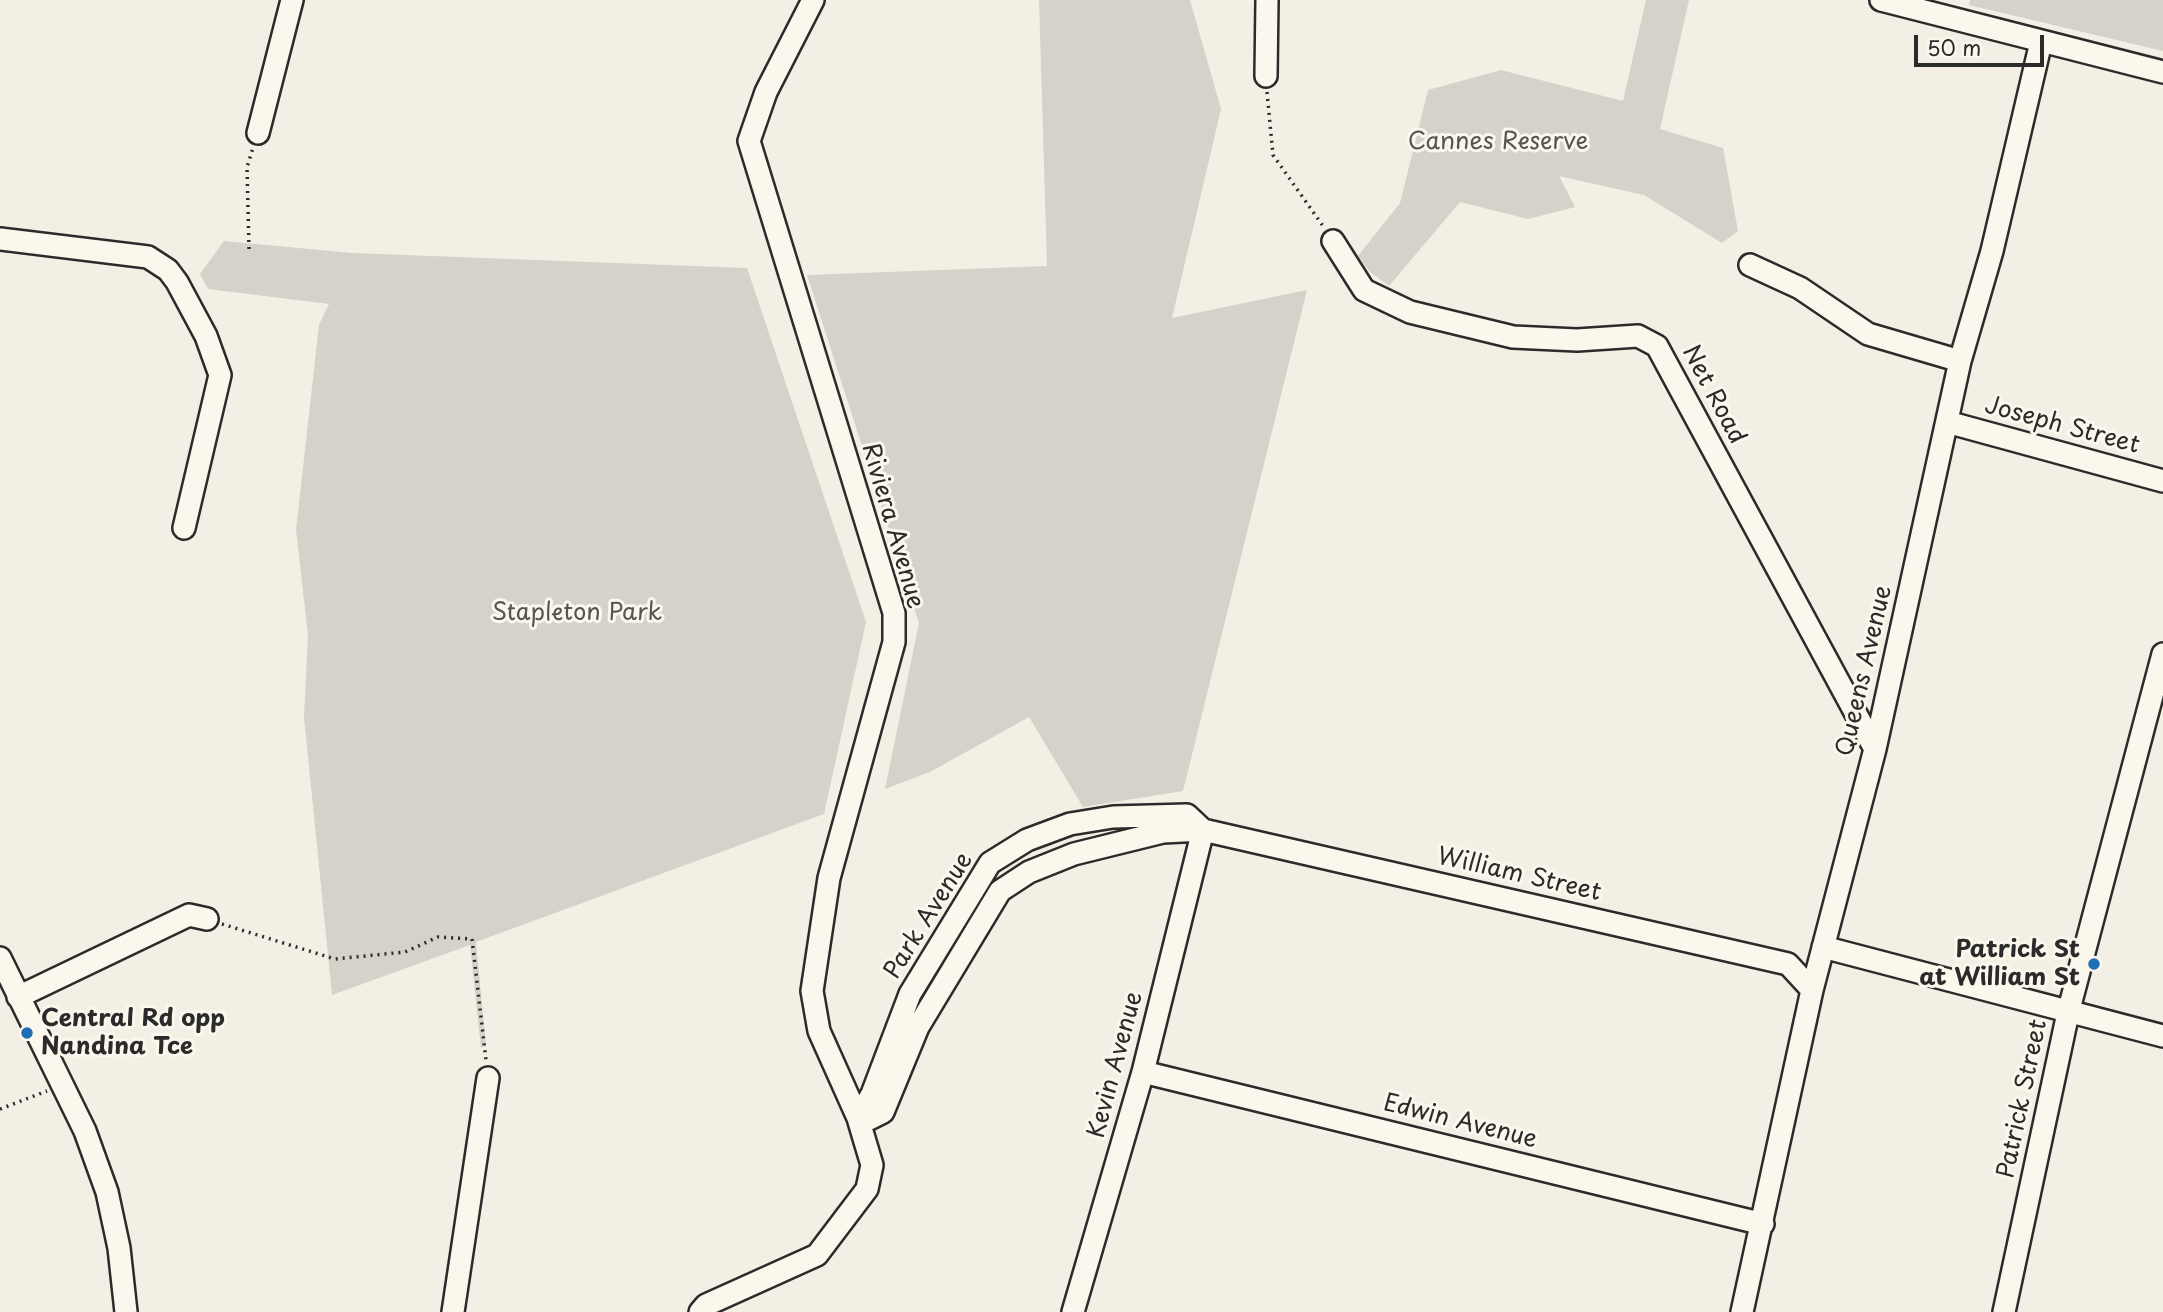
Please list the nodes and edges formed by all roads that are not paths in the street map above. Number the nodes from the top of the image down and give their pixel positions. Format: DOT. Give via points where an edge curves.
graph roads {
  1 [pos="292,0"];
  2 [pos="813,0"];
  3 [pos="1268,0"];
  4 [pos="1881,0"];
  5 [pos="2041,42"];
  6 [pos="2163,72"];
  7 [pos="1266,76"];
  8 [pos="258,133"];
  9 [pos="0,239"];
  10 [pos="1333,241"];
  11 [pos="1750,265"];
  12 [pos="1959,361"];
  13 [pos="1947,422"];
  14 [pos="2163,481"];
  15 [pos="184,528"];
  16 [pos="2163,654"];
  17 [pos="1875,749"];
  18 [pos="1203,830"];
  19 [pos="207,919"];
  20 [pos="1823,947"];
  21 [pos="0,958"];
  22 [pos="1812,990"];
  23 [pos="18,997"];
  24 [pos="2068,1013"];
  25 [pos="2163,1036"];
  26 [pos="1143,1072"];
  27 [pos="488,1078"];
  28 [pos="858,1118"];
  29 [pos="1763,1224"];
  30 [pos="126,1312"];
  31 [pos="453,1312"];
  32 [pos="700,1312"];
  33 [pos="1073,1312"];
  34 [pos="1742,1312"];
  35 [pos="2004,1312"];
  1 -- 8 [label="street"];
  2 -- 28 [label="street, Riviera Avenue" via="766,92 749,141 894,612 894,642 829,878 812,991 819,1031"];
  3 -- 7 [label="street"];
  4 -- 5 [label="street"];
  5 -- 6 [label="street"];
  5 -- 12 [label="street, Queens Avenue" via="1992,251"];
  9 -- 15 [label="street" via="148,257 177,282 220,375"];
  10 -- 17 [label="street, Net Road" via="1364,290 1410,312 1513,337 1577,340 1638,336 1657,346"];
  11 -- 12 [label="street" via="1800,288 1868,334"];
  12 -- 13 [label="street, Queens Avenue"];
  13 -- 14 [label="street, Joseph Street"];
  13 -- 17 [label="street, Queens Avenue"];
  16 -- 24 [label="street, Patrick Street"];
  17 -- 20 [label="street, Queens Avenue"];
  18 -- 22 [label="street, William Street" via="1788,964"];
  18 -- 26 [label="street, Kevin Avenue"];
  18 -- 28 [label="street, Park Avenue" via="1163,832 1074,854 1029,872 1000,891 919,1027 883,1112 869,1119"];
  18 -- 28 [label="street, Park Avenue" via="1187,815 1113,817 1027,840 990,863 910,994 872,1094"];
  19 -- 23 [label="street" via="189,915"];
  20 -- 22 [label="street, Queens Avenue"];
  20 -- 24 [label="street"];
  21 -- 23 [label="street"];
  22 -- 29 [label="street, Queens Avenue"];
  23 -- 30 [label="street" via="85,1131 107,1192"];
  24 -- 25 [label="street"];
  24 -- 35 [label="street, Patrick Street"];
  26 -- 29 [label="street, Edwin Avenue"];
  26 -- 33 [label="street, Kevin Avenue"];
  27 -- 31 [label="street"];
  28 -- 32 [label="street" via="872,1165 867,1189 817,1255 706,1305"];
  29 -- 34 [label="street, Queens Avenue"];
}
